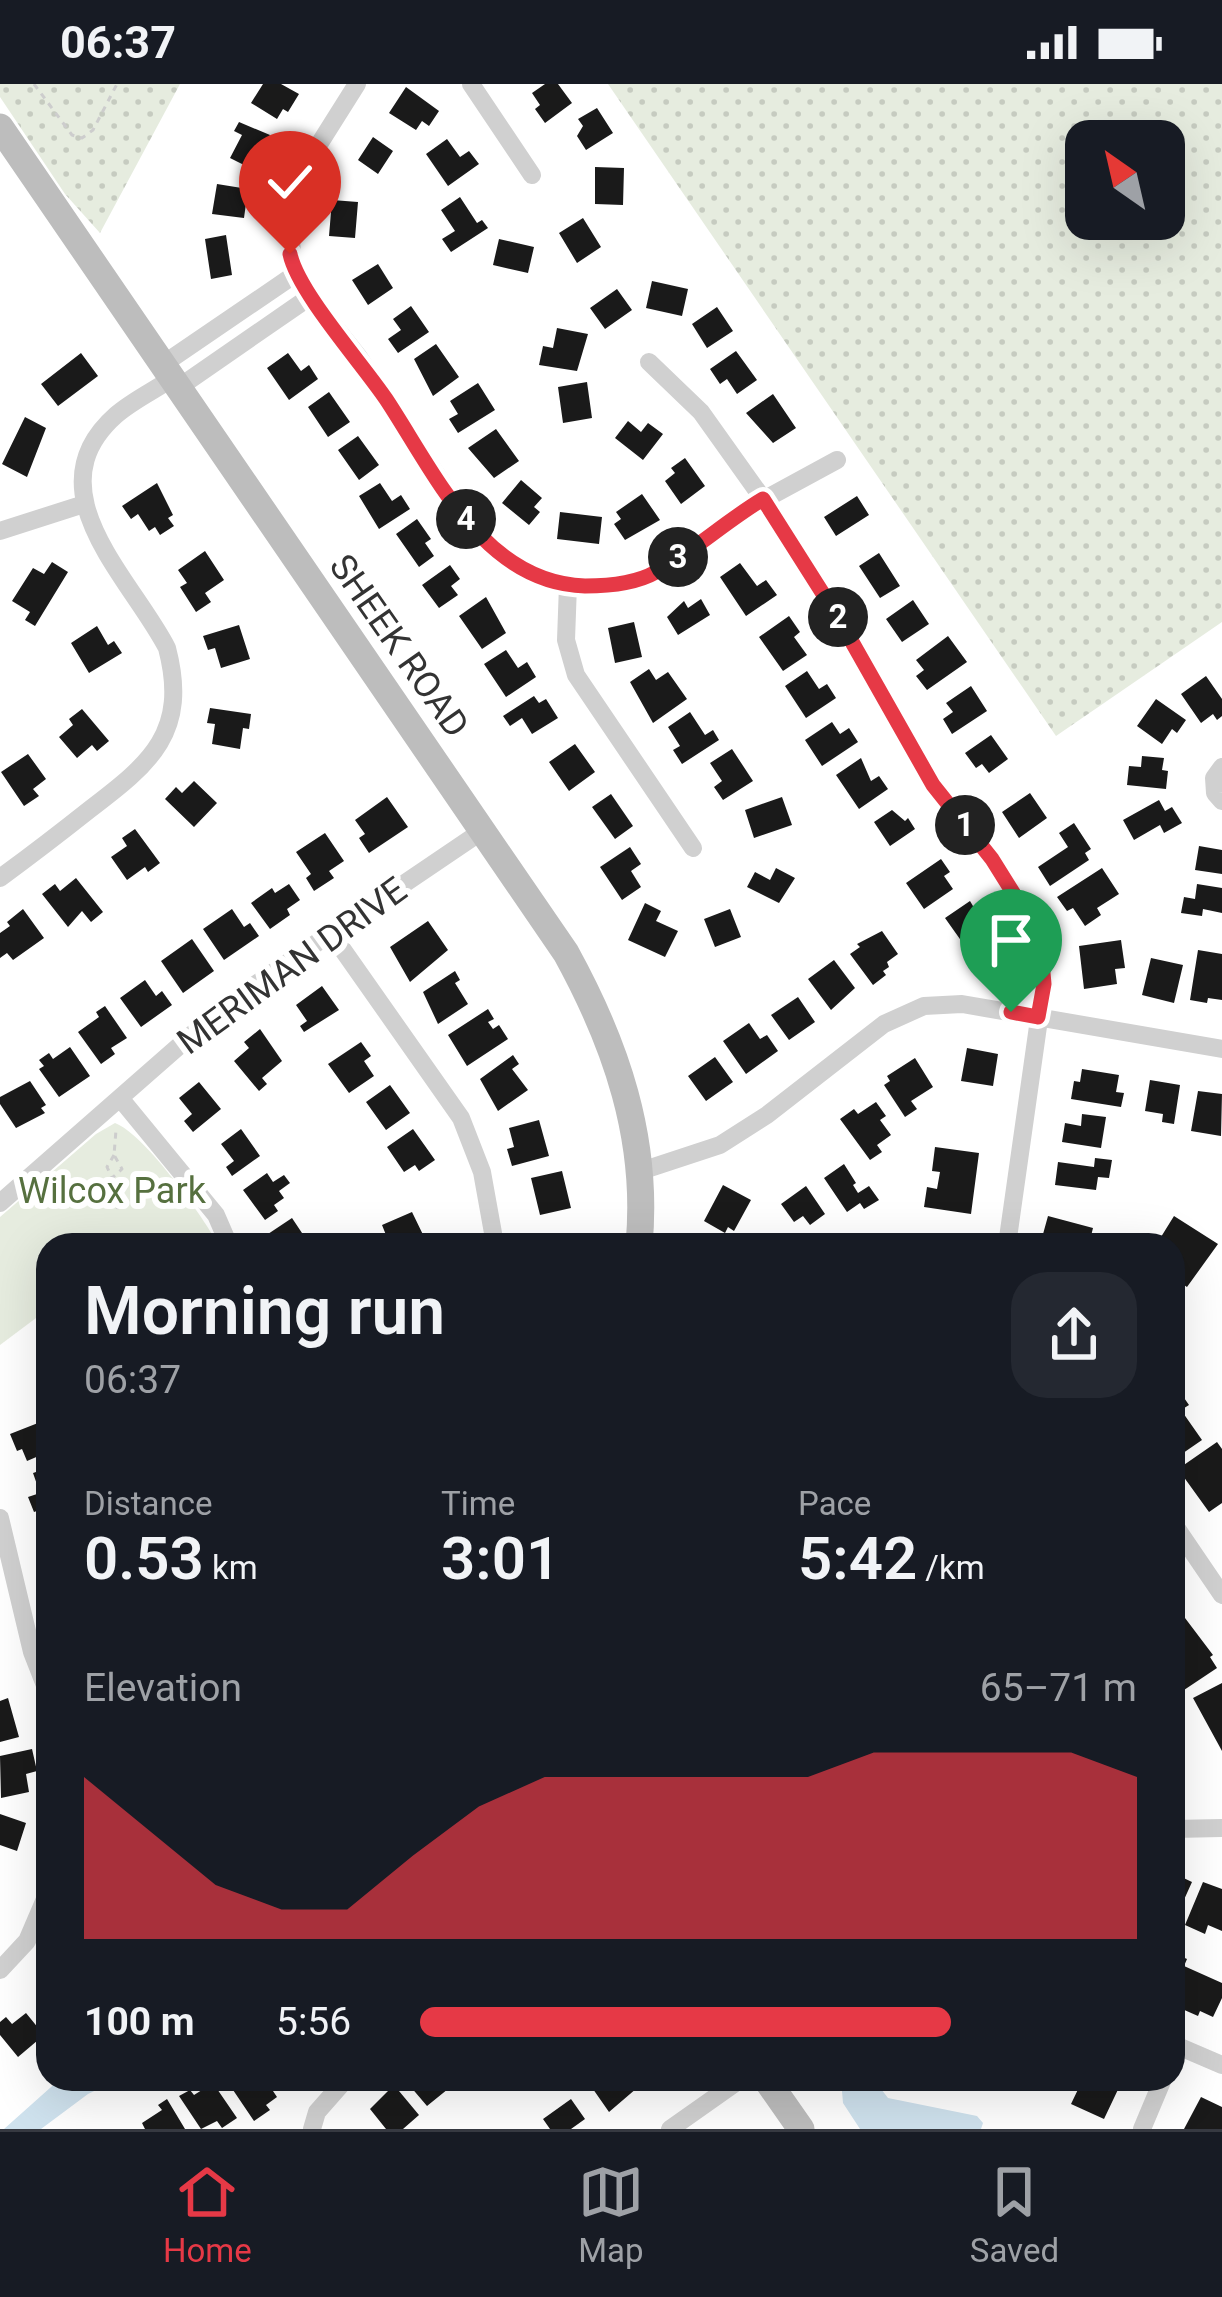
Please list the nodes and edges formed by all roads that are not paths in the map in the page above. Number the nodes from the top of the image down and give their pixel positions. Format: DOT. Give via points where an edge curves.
graph roads {
  1 [pos="357,84"];
  2 [pos="471,84"];
  3 [pos="0,127"];
  4 [pos="532,175"];
  5 [pos="294,275"];
  6 [pos="310,296"];
  7 [pos="649,362"];
  8 [pos="170,377"];
  9 [pos="836,460"];
  10 [pos="763,499"];
  11 [pos="82,505"];
  12 [pos="0,531"];
  13 [pos="568,585"];
  14 [pos="1222,767"];
  15 [pos="1222,801"];
  16 [pos="482,831"];
  17 [pos="693,848"];
  18 [pos="0,878"];
  19 [pos="331,933"];
  20 [pos="1038,1017"];
  21 [pos="1222,1049"];
  22 [pos="120,1098"];
  23 [pos="638,1172"];
  24 [pos="0,1203"];
  25 [pos="224,1233"];
  26 [pos="494,1233"];
  27 [pos="639,1233"];
  28 [pos="1009,1233"];
  29 [pos="0,1518"];
  30 [pos="1185,1541"];
  31 [pos="1222,1595"];
  32 [pos="36,1662"];
  33 [pos="1222,1828"];
  34 [pos="1185,1829"];
  35 [pos="36,1921"];
  36 [pos="0,1970"];
  37 [pos="1185,2053"];
  38 [pos="1222,2065"];
  39 [pos="335,2091"];
  40 [pos="724,2091"];
  41 [pos="774,2091"];
  42 [pos="1158,2091"];
  43 [pos="312,2129"];
  44 [pos="670,2129"];
  45 [pos="801,2129"];
  46 [pos="1142,2129"];
  1 -- 5 [label="street" via="294,184"];
  2 -- 4 [label="street"];
  3 -- 8 [label="street, SHEEK ROAD"];
  5 -- 6 [label="street"];
  5 -- 8 [label="street"];
  6 -- 8 [label="street"];
  6 -- 13 [label="street" via="466,519 524,572"];
  7 -- 10 [label="street" via="700,412"];
  8 -- 11 [label="street" via="100,434 83,474"];
  8 -- 16 [label="street, SHEEK ROAD"];
  9 -- 10 [label="street"];
  10 -- 13 [label="street" via="653,574 610,586"];
  10 -- 20 [label="street" via="933,785 1027,915 1042,962"];
  11 -- 12 [label="street"];
  11 -- 18 [label="street" via="167,648 172,718 137,773"];
  13 -- 17 [label="street" via="566,640 576,675"];
  14 -- 15 [label="street" via="1214,778"];
  16 -- 19 [label="street, MERIMAN DRIVE"];
  16 -- 23 [label="street, SHEEK ROAD" via="595,1006 624,1082"];
  19 -- 22 [label="street, MERIMAN DRIVE" via="228,1003"];
  19 -- 26 [label="street" via="461,1118"];
  20 -- 21 [label="street"];
  20 -- 23 [label="street" via="924,1006 884,1024 720,1145"];
  20 -- 28 [label="street"];
  22 -- 24 [label="street, MERIMAN DRIVE"];
  22 -- 25 [label="street"];
  23 -- 27 [label="street, SHEEK ROAD"];
  29 -- 32 [label="street"];
  30 -- 31 [label="street"];
  33 -- 34 [label="street"];
  35 -- 36 [label="street"];
  37 -- 38 [label="street"];
  39 -- 43 [label="street"];
  40 -- 44 [label="street"];
  41 -- 45 [label="street"];
  42 -- 46 [label="street"];
}
